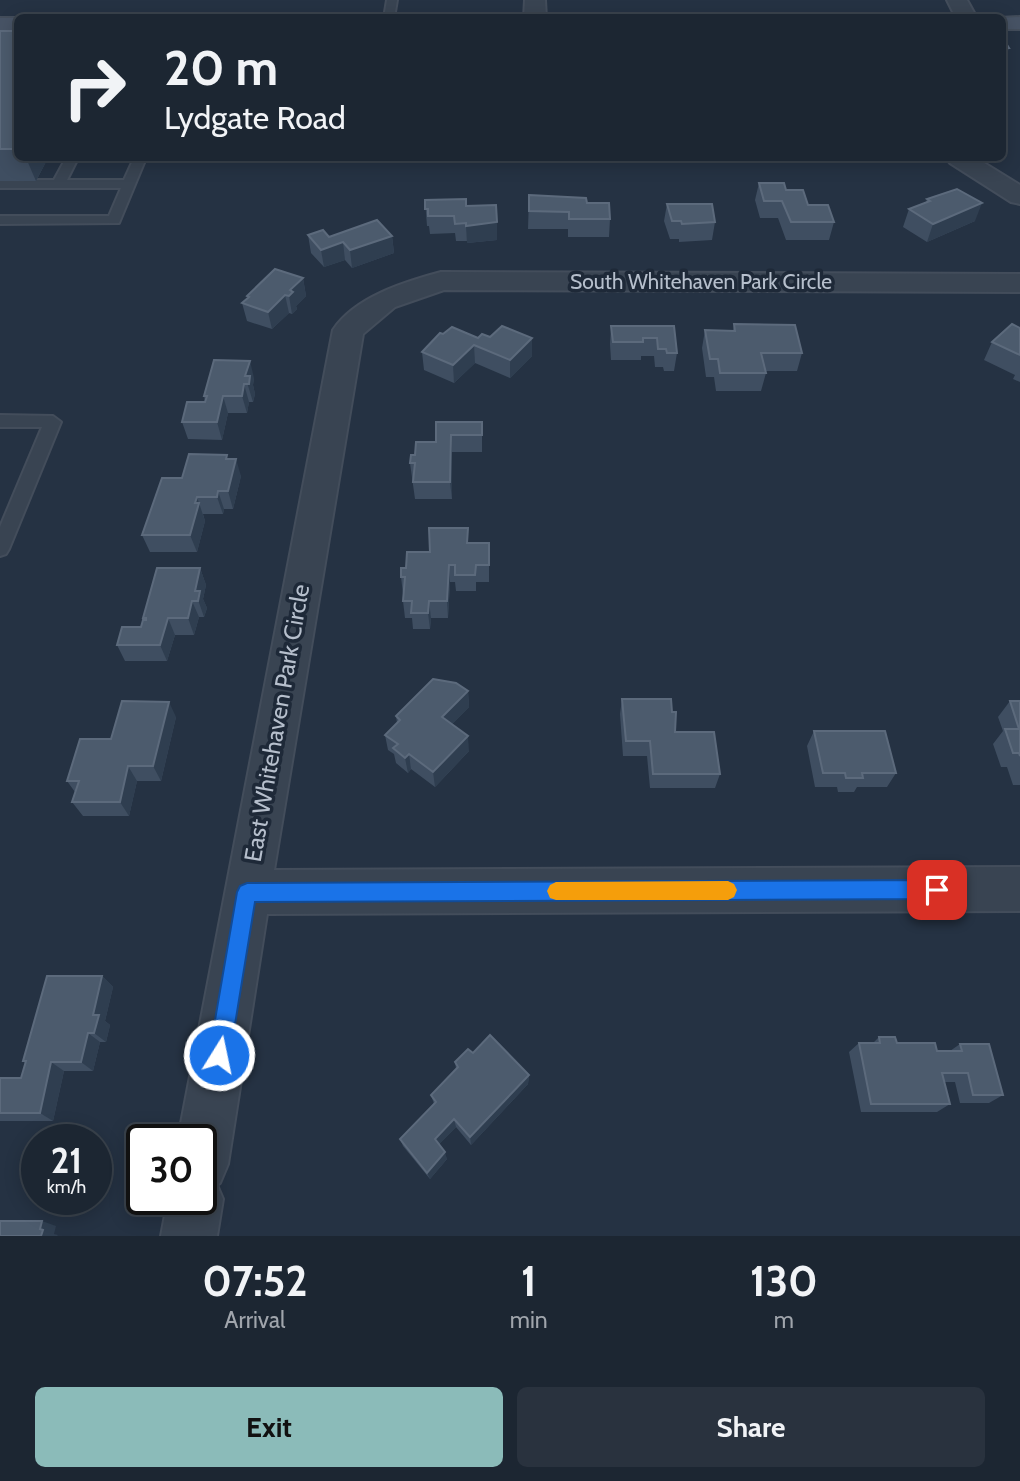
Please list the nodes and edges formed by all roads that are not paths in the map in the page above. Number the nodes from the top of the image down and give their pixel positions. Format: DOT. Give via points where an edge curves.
graph roads {
  1 [pos="70,161"];
  2 [pos="138,161"];
  3 [pos="964,161"];
  4 [pos="0,184"];
  5 [pos="59,184"];
  6 [pos="129,184"];
  7 [pos="1020,195"];
  8 [pos="0,220"];
  9 [pos="1020,283"];
  10 [pos="385,301"];
  11 [pos="0,421"];
  12 [pos="0,549"];
  13 [pos="1020,889"];
  14 [pos="247,892"];
  15 [pos="208,1124"];
  16 [pos="192,1215"];
  17 [pos="189,1236"];
  1 -- 5 [label="lane"];
  2 -- 6 [label="lane"];
  3 -- 7 [label="street"];
  4 -- 5 [label="lane"];
  5 -- 6 [label="lane"];
  6 -- 8 [label="lane" via="114,220"];
  9 -- 10 [label="street, South Whitehaven Park Circle" via="441,281"];
  10 -- 14 [label="street, East Whitehaven Park Circle" via="348,330"];
  11 -- 12 [label="lane" via="53,422"];
  13 -- 14 [label="street"];
  14 -- 15 [label="street, East Whitehaven Park Circle"];
  16 -- 17 [label="street"];
}
